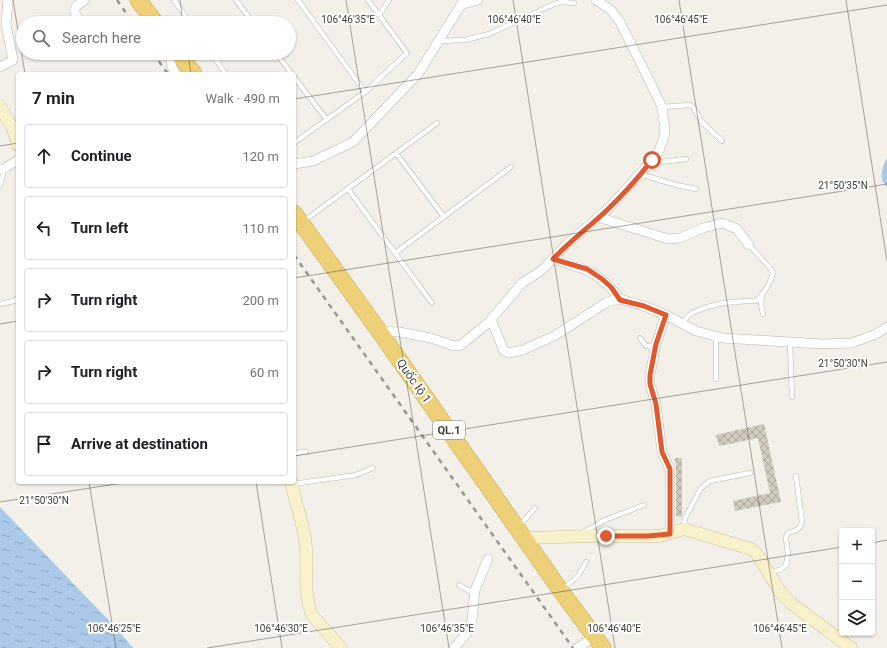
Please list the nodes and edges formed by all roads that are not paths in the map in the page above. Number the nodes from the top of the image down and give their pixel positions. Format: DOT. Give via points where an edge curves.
graph roads {
  1 [pos="8,0"];
  2 [pos="86,0"];
  3 [pos="138,0"];
  4 [pos="174,0"];
  5 [pos="236,0"];
  6 [pos="298,0"];
  7 [pos="368,0"];
  8 [pos="389,0"];
  9 [pos="478,0"];
  10 [pos="596,0"];
  11 [pos="463,2"];
  12 [pos="574,3"];
  13 [pos="379,15"];
  14 [pos="77,16"];
  15 [pos="151,16"];
  16 [pos="185,16"];
  17 [pos="248,16"];
  18 [pos="439,41"];
  19 [pos="170,60"];
  20 [pos="183,60"];
  21 [pos="217,60"];
  22 [pos="281,60"];
  23 [pos="0,67"];
  24 [pos="175,72"];
  25 [pos="192,72"];
  26 [pos="225,72"];
  27 [pos="290,72"];
  28 [pos="296,80"];
  29 [pos="365,92"];
  30 [pos="0,106"];
  31 [pos="662,107"];
  32 [pos="327,120"];
  33 [pos="437,124"];
  34 [pos="16,138"];
  35 [pos="722,141"];
  36 [pos="296,142"];
  37 [pos="396,153"];
  38 [pos="686,159"];
  39 [pos="652,160"];
  40 [pos="16,161"];
  41 [pos="296,164"];
  42 [pos="511,167"];
  43 [pos="1,169"];
  44 [pos="640,174"];
  45 [pos="0,185"];
  46 [pos="696,188"];
  47 [pos="348,189"];
  48 [pos="444,217"];
  49 [pos="598,217"];
  50 [pos="297,218"];
  51 [pos="750,245"];
  52 [pos="395,252"];
  53 [pos="553,259"];
  54 [pos="762,296"];
  55 [pos="16,300"];
  56 [pos="620,300"];
  57 [pos="432,303"];
  58 [pos="0,304"];
  59 [pos="763,314"];
  60 [pos="666,315"];
  61 [pos="491,319"];
  62 [pos="681,323"];
  63 [pos="887,327"];
  64 [pos="379,331"];
  65 [pos="716,337"];
  66 [pos="640,338"];
  67 [pos="790,342"];
  68 [pos="655,347"];
  69 [pos="716,379"];
  70 [pos="792,397"];
  71 [pos="306,452"];
  72 [pos="296,453"];
  73 [pos="373,468"];
  74 [pos="750,473"];
  75 [pos="796,476"];
  76 [pos="296,482"];
  77 [pos="291,484"];
  78 [pos="644,505"];
  79 [pos="535,508"];
  80 [pos="684,529"];
  81 [pos="521,533"];
  82 [pos="670,534"];
  83 [pos="579,536"];
  84 [pos="488,559"];
  85 [pos="586,562"];
  86 [pos="768,573"];
  87 [pos="459,585"];
  88 [pos="561,591"];
  89 [pos="475,594"];
  90 [pos="599,643"];
  91 [pos="580,647"];
  92 [pos="342,648"];
  93 [pos="454,648"];
  94 [pos="852,648"];
  1 -- 23 [label="street" via="6,24 13,60"];
  2 -- 14 [label="street" via="76,6 74,10"];
  3 -- 15 [label="highway"];
  4 -- 16 [label="lane"];
  5 -- 17 [label="lane"];
  6 -- 29 [label="lane"];
  7 -- 13 [label="lane"];
  8 -- 13 [label="lane"];
  9 -- 11 [label="street"];
  10 -- 31 [label="street" via="611,10 620,22"];
  11 -- 18 [label="street"];
  12 -- 18 [label="lane" via="554,4 489,34 465,40"];
  13 -- 29 [label="lane" via="407,53"];
  18 -- 41 [label="street" via="418,74 353,142 313,161"];
  19 -- 24 [label="street"];
  20 -- 25 [label="highway"];
  21 -- 26 [label="lane"];
  22 -- 27 [label="lane"];
  28 -- 32 [label="lane"];
  29 -- 32 [label="lane"];
  30 -- 34 [label="street"];
  31 -- 35 [label="lane" via="690,105 701,121"];
  31 -- 39 [label="street" via="664,137 659,151"];
  32 -- 36 [label="lane"];
  33 -- 37 [label="lane"];
  37 -- 47 [label="lane"];
  37 -- 48 [label="lane"];
  38 -- 39 [label="lane" via="660,162"];
  39 -- 44 [label="street"];
  40 -- 43 [label="street"];
  42 -- 48 [label="lane"];
  43 -- 45 [label="lane" via="3,175"];
  44 -- 46 [label="lane"];
  44 -- 49 [label="street"];
  47 -- 50 [label="lane"];
  47 -- 52 [label="lane"];
  48 -- 52 [label="lane"];
  49 -- 51 [label="street" via="668,239 680,238 722,223 737,229"];
  49 -- 53 [label="street"];
  50 -- 64 [label="highway, Quốc lộ 1 / QL.1"];
  51 -- 54 [label="lane" via="773,273"];
  52 -- 57 [label="lane"];
  53 -- 56 [label="street" via="587,269 611,287"];
  53 -- 61 [label="street" via="541,271 522,283"];
  54 -- 59 [label="lane"];
  54 -- 62 [label="lane" via="756,302 723,303 704,308 692,313"];
  55 -- 58 [label="lane"];
  56 -- 60 [label="street"];
  56 -- 61 [label="street" via="607,302 556,335 509,354 504,351"];
  60 -- 62 [label="street"];
  60 -- 68 [label="street"];
  61 -- 64 [label="street" via="461,345 454,346 431,338"];
  62 -- 65 [label="street"];
  63 -- 67 [label="street" via="852,343"];
  64 -- 81 [label="highway, Quốc lộ 1 / QL.1"];
  65 -- 67 [label="street"];
  65 -- 69 [label="lane"];
  66 -- 68 [label="lane" via="646,346"];
  67 -- 70 [label="lane"];
  68 -- 82 [label="street" via="650,384 656,404 662,452 670,469"];
  71 -- 72 [label="lane"];
  73 -- 76 [label="lane" via="352,476"];
  74 -- 80 [label="lane" via="710,481 701,488 685,518"];
  75 -- 86 [label="lane" via="802,522 800,528 788,534 786,538 786,565 780,570"];
  77 -- 92 [label="street" via="305,539 310,610"];
  78 -- 83 [label="lane" via="605,520"];
  79 -- 81 [label="lane"];
  80 -- 82 [label="street"];
  80 -- 86 [label="street" via="751,549 757,554"];
  81 -- 83 [label="street"];
  81 -- 88 [label="highway, Quốc lộ 1 / QL.1"];
  82 -- 83 [label="street"];
  84 -- 89 [label="street"];
  85 -- 88 [label="lane" via="578,576"];
  86 -- 94 [label="street" via="792,604"];
  87 -- 89 [label="lane"];
  88 -- 90 [label="highway, Quốc lộ 1 / QL.1"];
  89 -- 93 [label="street" via="472,620 466,634"];
  90 -- 91 [label="street"];
}
